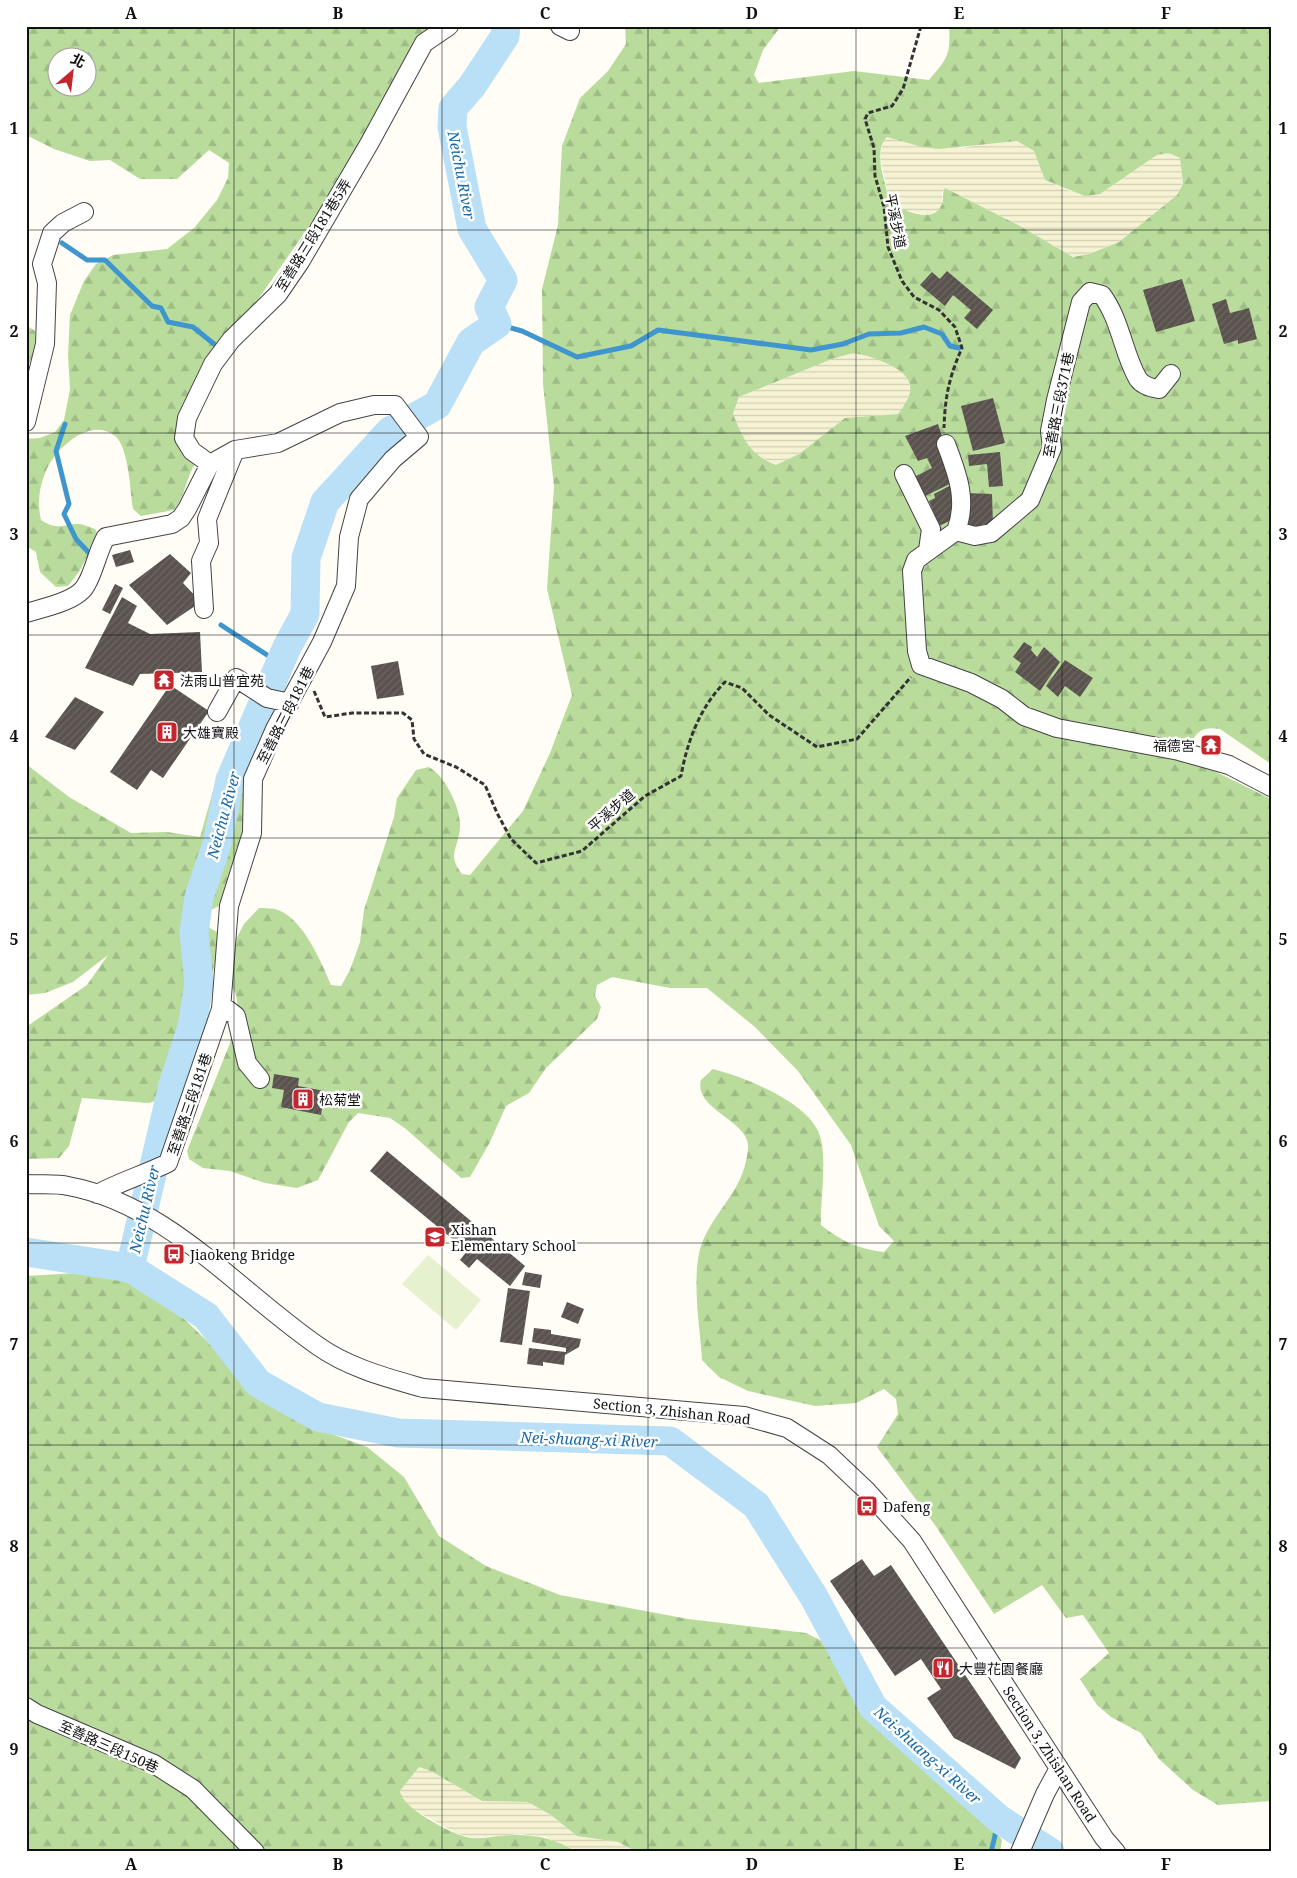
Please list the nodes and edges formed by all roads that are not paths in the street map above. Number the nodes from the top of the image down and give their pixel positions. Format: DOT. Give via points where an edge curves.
graph roads {
  1 [pos="449,26"];
  2 [pos="84,212"];
  3 [pos="1171,374"];
  4 [pos="26,422"];
  5 [pos="946,444"];
  6 [pos="235,450"];
  7 [pos="210,464"];
  8 [pos="904,474"];
  9 [pos="956,531"];
  10 [pos="928,550"];
  11 [pos="204,609"];
  12 [pos="26,613"];
  13 [pos="290,703"];
  14 [pos="217,712"];
  15 [pos="1271,787"];
  16 [pos="221,1009"];
  17 [pos="260,1079"];
  18 [pos="28,1183"];
  19 [pos="97,1194"];
  20 [pos="26,1707"];
  21 [pos="1059,1768"];
  22 [pos="255,1852"];
  23 [pos="1020,1852"];
  24 [pos="1116,1852"];
  1 -- 7 [label="street, 至善路三段181巷5弄" via="424,43 369,144 278,294 231,340 214,364 188,418 184,438 192,451"];
  2 -- 4 [label="street" via="52,233 42,264 47,283 45,344"];
  3 -- 9 [label="street, 至善路三段371巷" via="1159,389 1150,388 1139,380 1112,309 1102,295 1090,292 1081,302 1056,400 1050,431 1052,448 1030,500 991,533 975,536"];
  5 -- 9 [label="street" via="962,491 961,518"];
  6 -- 7 [label="street"];
  6 -- 11 [label="street" via="208,519 209,543 200,561"];
  6 -- 13 [label="street, 至善路三段181巷" via="278,443 340,413 374,405 395,405 419,437 393,459 359,500 349,537 346,586 322,642"];
  7 -- 12 [label="street" via="181,518 172,524 106,537 86,587 59,604"];
  8 -- 10 [label="street" via="931,529"];
  9 -- 10 [label="street"];
  10 -- 15 [label="street" via="916,560 912,571 916,650 921,665 971,683 1024,716 1057,728 1179,751 1221,763"];
  13 -- 14 [label="street" via="267,698 236,678"];
  13 -- 16 [label="street, 至善路三段181巷" via="252,779 252,833 229,906"];
  16 -- 17 [label="street" via="227,1009 236,1016 247,1063"];
  16 -- 19 [label="street, 至善路三段181巷" via="168,1163"];
  18 -- 19 [label="street" via="67,1186"];
  19 -- 21 [label="street, Section 3, Zhishan Road" via="156,1222 319,1347 373,1373 423,1388 744,1416 787,1428 829,1455 912,1541"];
  20 -- 22 [label="street, 至善路三段150巷" via="154,1764 193,1789"];
  21 -- 23 [label="street"];
  21 -- 24 [label="street, Section 3, Zhishan Road"];
}
